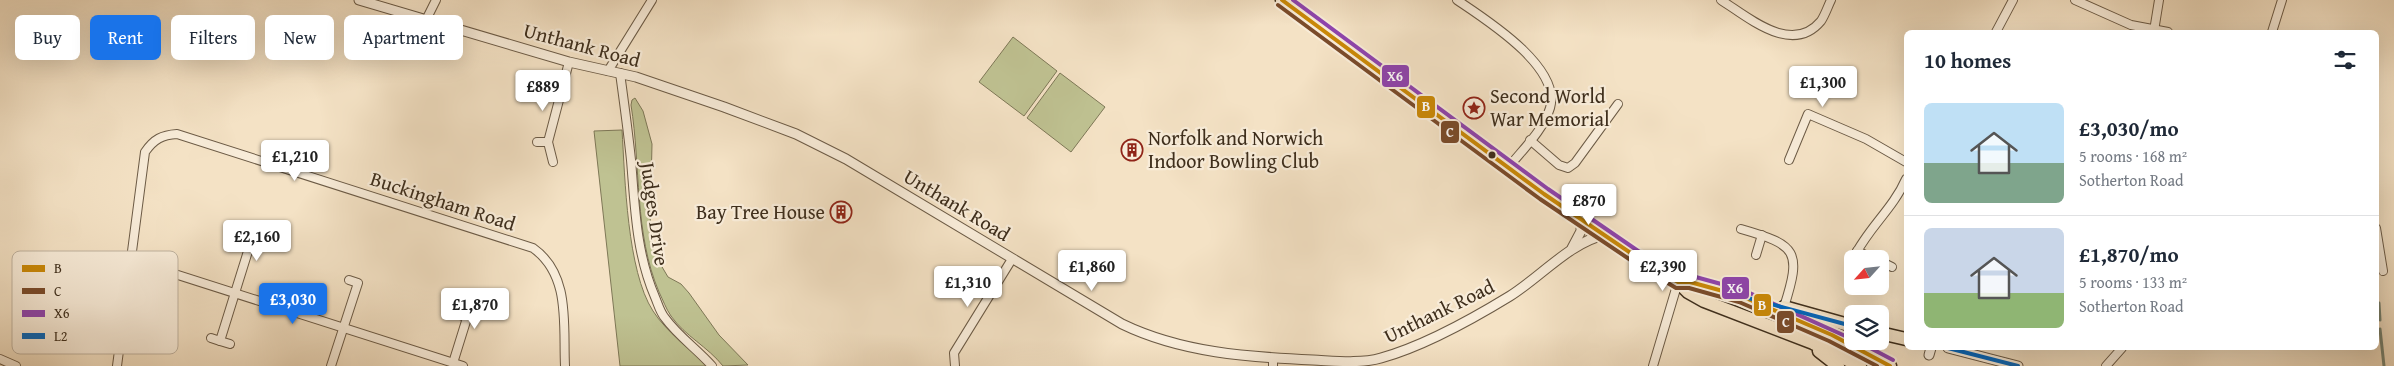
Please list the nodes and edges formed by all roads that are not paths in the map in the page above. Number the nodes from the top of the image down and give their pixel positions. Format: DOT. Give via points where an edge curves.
graph roads {
  1 [pos="359,0"];
  2 [pos="436,0"];
  3 [pos="652,0"];
  4 [pos="1282,0"];
  5 [pos="1457,0"];
  6 [pos="1721,0"];
  7 [pos="1831,0"];
  8 [pos="2013,0"];
  9 [pos="2075,0"];
  10 [pos="2159,0"];
  11 [pos="2282,0"];
  12 [pos="409,15"];
  13 [pos="428,15"];
  14 [pos="1997,30"];
  15 [pos="2151,30"];
  16 [pos="2154,30"];
  17 [pos="2273,30"];
  18 [pos="463,31"];
  19 [pos="569,62"];
  20 [pos="608,71"];
  21 [pos="620,73"];
  22 [pos="1618,104"];
  23 [pos="1812,106"];
  24 [pos="1808,114"];
  25 [pos="1530,140"];
  26 [pos="537,142"];
  27 [pos="548,142"];
  28 [pos="1789,160"];
  29 [pos="1904,161"];
  30 [pos="553,162"];
  31 [pos="1508,168"];
  32 [pos="1904,183"];
  33 [pos="1581,220"];
  34 [pos="1741,229"];
  35 [pos="1762,235"];
  36 [pos="1604,236"];
  37 [pos="240,245"];
  38 [pos="2379,246"];
  39 [pos="249,248"];
  40 [pos="1858,250"];
  41 [pos="132,251"];
  42 [pos="258,251"];
  43 [pos="1568,254"];
  44 [pos="1756,255"];
  45 [pos="1012,258"];
  46 [pos="1889,266"];
  47 [pos="1892,267"];
  48 [pos="2383,271"];
  49 [pos="178,276"];
  50 [pos="349,280"];
  51 [pos="1678,282"];
  52 [pos="234,295"];
  53 [pos="1740,296"];
  54 [pos="1784,307"];
  55 [pos="458,314"];
  56 [pos="467,318"];
  57 [pos="476,321"];
  58 [pos="1844,324"];
  59 [pos="343,328"];
  60 [pos="1889,335"];
  61 [pos="211,338"];
  62 [pos="1904,339"];
  63 [pos="220,341"];
  64 [pos="1813,342"];
  65 [pos="230,344"];
  66 [pos="1956,350"];
  67 [pos="2120,350"];
  68 [pos="0,359"];
  69 [pos="453,362"];
  70 [pos="1274,362"];
  71 [pos="16,366"];
  72 [pos="331,366"];
  73 [pos="463,366"];
  74 [pos="565,366"];
  75 [pos="712,366"];
  76 [pos="955,366"];
  77 [pos="1652,366"];
  78 [pos="1838,366"];
  79 [pos="1860,366"];
  80 [pos="1890,366"];
  81 [pos="2018,366"];
  82 [pos="2106,366"];
  1 -- 12 [label="street, Unthank Road"];
  2 -- 13 [label="street"];
  3 -- 20 [label="street"];
  4 -- 31 [label="highway"];
  5 -- 25 [label="street" via="1527,52 1541,70 1549,87 1551,107"];
  6 -- 7 [label="street" via="1777,34 1792,36 1807,32 1821,21"];
  8 -- 14 [label="street"];
  9 -- 15 [label="street" via="2108,16"];
  10 -- 16 [label="street"];
  11 -- 17 [label="street"];
  18 -- 19 [label="street, Unthank Road"];
  19 -- 20 [label="street, Unthank Road"];
  19 -- 27 [label="street"];
  20 -- 21 [label="street, Unthank Road"];
  21 -- 45 [label="street, Unthank Road" via="796,134 846,159"];
  21 -- 75 [label="street, Judges Drive" via="636,221 647,278 664,316 682,339"];
  22 -- 25 [label="street" via="1568,168 1559,165"];
  23 -- 24 [label="street"];
  24 -- 28 [label="street"];
  24 -- 29 [label="street" via="1866,138"];
  25 -- 31 [label="street"];
  26 -- 27 [label="street"];
  27 -- 30 [label="street"];
  31 -- 33 [label="highway"];
  32 -- 40 [label="street"];
  33 -- 36 [label="highway"];
  33 -- 43 [label="street, Unthank Road" via="1578,238"];
  34 -- 35 [label="street"];
  35 -- 44 [label="street"];
  35 -- 54 [label="street" via="1777,239 1788,248 1793,260 1793,280"];
  36 -- 43 [label="street, Unthank Road" via="1587,240"];
  36 -- 51 [label="highway"];
  37 -- 39 [label="street"];
  38 -- 48 [label="street"];
  39 -- 42 [label="street"];
  39 -- 52 [label="street"];
  41 -- 74 [label="street, Buckingham Road" via="146,152 158,138 178,134 533,248 551,264 560,282"];
  43 -- 70 [label="street, Unthank Road" via="1509,297 1394,354 1358,361"];
  45 -- 70 [label="street, Unthank Road" via="1122,324 1153,338 1193,349"];
  45 -- 76 [label="street" via="954,353"];
  46 -- 47 [label="street"];
  49 -- 52 [label="street"];
  50 -- 59 [label="street" via="362,284"];
  51 -- 53 [label="highway" via="1690,282"];
  51 -- 64 [label="highway" via="1704,302"];
  51 -- 77 [label="street"];
  52 -- 59 [label="street"];
  52 -- 63 [label="street"];
  53 -- 54 [label="highway"];
  53 -- 80 [label="highway" via="1832,335"];
  54 -- 58 [label="highway"];
  55 -- 56 [label="street"];
  56 -- 57 [label="street"];
  56 -- 69 [label="street"];
  59 -- 69 [label="street"];
  59 -- 72 [label="street"];
  60 -- 62 [label="highway"];
  61 -- 63 [label="street"];
  63 -- 65 [label="street"];
  64 -- 78 [label="highway" via="1816,349"];
  64 -- 79 [label="highway"];
  66 -- 81 [label="street"];
  67 -- 82 [label="street"];
  68 -- 71 [label="street"];
  69 -- 73 [label="street"];
}
